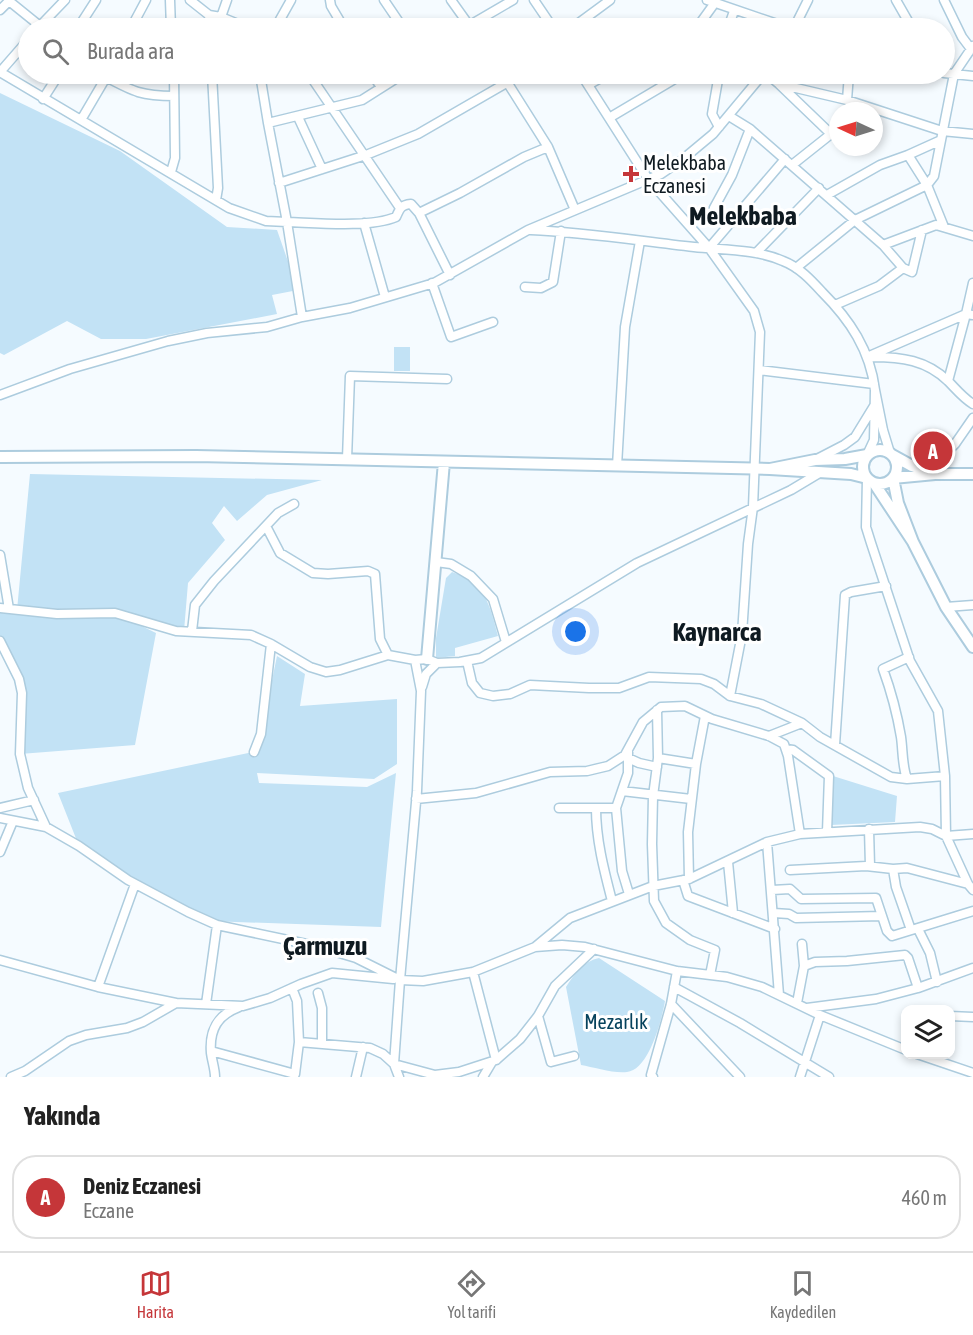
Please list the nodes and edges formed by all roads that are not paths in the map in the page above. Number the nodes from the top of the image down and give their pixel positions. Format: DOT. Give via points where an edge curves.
graph roads {
  1 [pos="9,0"];
  2 [pos="65,0"];
  3 [pos="96,0"];
  4 [pos="146,0"];
  5 [pos="170,0"];
  6 [pos="190,0"];
  7 [pos="227,0"];
  8 [pos="291,0"];
  9 [pos="330,0"];
  10 [pos="384,0"];
  11 [pos="451,0"];
  12 [pos="513,0"];
  13 [pos="534,0"];
  14 [pos="610,0"];
  15 [pos="808,0"];
  16 [pos="896,0"];
  17 [pos="944,0"];
  18 [pos="711,2"];
  19 [pos="731,6"];
  20 [pos="0,10"];
  21 [pos="209,15"];
  22 [pos="221,17"];
  23 [pos="29,18"];
  24 [pos="48,18"];
  25 [pos="84,18"];
  26 [pos="136,18"];
  27 [pos="171,18"];
  28 [pos="209,18"];
  29 [pos="281,18"];
  30 [pos="338,18"];
  31 [pos="396,18"];
  32 [pos="463,18"];
  33 [pos="484,18"];
  34 [pos="546,18"];
  35 [pos="586,18"];
  36 [pos="703,18"];
  37 [pos="764,18"];
  38 [pos="797,18"];
  39 [pos="906,18"];
  40 [pos="953,18"];
  41 [pos="955,23"];
  42 [pos="972,47"];
  43 [pos="18,51"];
  44 [pos="955,67"];
  45 [pos="0,72"];
  46 [pos="955,74"];
  47 [pos="973,76"];
  48 [pos="18,83"];
  49 [pos="19,84"];
  50 [pos="53,84"];
  51 [pos="102,84"];
  52 [pos="120,84"];
  53 [pos="174,84"];
  54 [pos="213,84"];
  55 [pos="262,84"];
  56 [pos="316,84"];
  57 [pos="379,84"];
  58 [pos="386,84"];
  59 [pos="505,84"];
  60 [pos="509,84"];
  61 [pos="666,84"];
  62 [pos="717,84"];
  63 [pos="756,84"];
  64 [pos="779,84"];
  65 [pos="848,84"];
  66 [pos="948,84"];
  67 [pos="588,85"];
  68 [pos="381,87"];
  69 [pos="174,96"];
  70 [pos="43,99"];
  71 [pos="847,100"];
  72 [pos="332,106"];
  73 [pos="884,112"];
  74 [pos="729,116"];
  75 [pos="298,117"];
  76 [pos="609,118"];
  77 [pos="81,120"];
  78 [pos="268,123"];
  79 [pos="719,128"];
  80 [pos="750,129"];
  81 [pos="829,129"];
  82 [pos="942,132"];
  83 [pos="973,134"];
  84 [pos="829,136"];
  85 [pos="939,141"];
  86 [pos="548,147"];
  87 [pos="366,155"];
  88 [pos="908,155"];
  89 [pos="789,162"];
  90 [pos="322,169"];
  91 [pos="171,172"];
  92 [pos="648,179"];
  93 [pos="279,183"];
  94 [pos="927,185"];
  95 [pos="819,188"];
  96 [pos="827,195"];
  97 [pos="216,200"];
  98 [pos="400,208"];
  99 [pos="575,210"];
  100 [pos="419,213"];
  101 [pos="855,220"];
  102 [pos="287,222"];
  103 [pos="731,222"];
  104 [pos="364,223"];
  105 [pos="944,227"];
  106 [pos="528,230"];
  107 [pos="922,230"];
  108 [pos="561,231"];
  109 [pos="973,236"];
  110 [pos="640,241"];
  111 [pos="883,245"];
  112 [pos="709,248"];
  113 [pos="756,253"];
  114 [pos="796,268"];
  115 [pos="903,268"];
  116 [pos="450,275"];
  117 [pos="432,283"];
  118 [pos="973,283"];
  119 [pos="525,287"];
  120 [pos="385,297"];
  121 [pos="836,305"];
  122 [pos="970,315"];
  123 [pos="302,317"];
  124 [pos="493,322"];
  125 [pos="867,357"];
  126 [pos="759,370"];
  127 [pos="447,379"];
  128 [pos="948,381"];
  129 [pos="875,387"];
  130 [pos="0,396"];
  131 [pos="973,404"];
  132 [pos="874,406"];
  133 [pos="973,418"];
  134 [pos="891,454"];
  135 [pos="867,455"];
  136 [pos="0,457"];
  137 [pos="347,459"];
  138 [pos="815,460"];
  139 [pos="444,462"];
  140 [pos="617,466"];
  141 [pos="754,468"];
  142 [pos="770,469"];
  143 [pos="822,472"];
  144 [pos="931,472"];
  145 [pos="973,474"];
  146 [pos="893,478"];
  147 [pos="870,481"];
  148 [pos="294,504"];
  149 [pos="753,507"];
  150 [pos="266,526"];
  151 [pos="914,543"];
  152 [pos="0,555"];
  153 [pos="436,562"];
  154 [pos="886,586"];
  155 [pos="973,605"];
  156 [pos="946,607"];
  157 [pos="5,609"];
  158 [pos="192,631"];
  159 [pos="0,641"];
  160 [pos="506,642"];
  161 [pos="271,644"];
  162 [pos="973,647"];
  163 [pos="388,655"];
  164 [pos="909,657"];
  165 [pos="415,660"];
  166 [pos="432,661"];
  167 [pos="467,661"];
  168 [pos="421,691"];
  169 [pos="730,696"];
  170 [pos="657,710"];
  171 [pos="705,716"];
  172 [pos="801,723"];
  173 [pos="769,736"];
  174 [pos="835,745"];
  175 [pos="786,749"];
  176 [pos="254,752"];
  177 [pos="628,754"];
  178 [pos="658,758"];
  179 [pos="696,764"];
  180 [pos="657,768"];
  181 [pos="945,776"];
  182 [pos="907,779"];
  183 [pos="622,791"];
  184 [pos="653,796"];
  185 [pos="416,799"];
  186 [pos="691,799"];
  187 [pos="34,800"];
  188 [pos="0,808"];
  189 [pos="559,808"];
  190 [pos="596,808"];
  191 [pos="616,808"];
  192 [pos="0,818"];
  193 [pos="13,821"];
  194 [pos="46,827"];
  195 [pos="869,829"];
  196 [pos="827,832"];
  197 [pos="800,834"];
  198 [pos="973,834"];
  199 [pos="946,836"];
  200 [pos="767,842"];
  201 [pos="0,852"];
  202 [pos="728,862"];
  203 [pos="870,866"];
  204 [pos="893,869"];
  205 [pos="790,870"];
  206 [pos="686,879"];
  207 [pos="135,884"];
  208 [pos="653,886"];
  209 [pos="971,887"];
  210 [pos="772,890"];
  211 [pos="629,894"];
  212 [pos="612,901"];
  213 [pos="973,911"];
  214 [pos="733,913"];
  215 [pos="774,914"];
  216 [pos="882,916"];
  217 [pos="217,925"];
  218 [pos="775,929"];
  219 [pos="914,929"];
  220 [pos="802,944"];
  221 [pos="535,947"];
  222 [pos="594,949"];
  223 [pos="0,960"];
  224 [pos="804,966"];
  225 [pos="973,968"];
  226 [pos="677,971"];
  227 [pos="473,972"];
  228 [pos="710,975"];
  229 [pos="400,980"];
  230 [pos="937,982"];
  231 [pos="98,987"];
  232 [pos="674,987"];
  233 [pos="292,988"];
  234 [pos="918,988"];
  235 [pos="318,993"];
  236 [pos="779,995"];
  237 [pos="176,1003"];
  238 [pos="206,1004"];
  239 [pos="671,1004"];
  240 [pos="797,1004"];
  241 [pos="243,1006"];
  242 [pos="806,1008"];
  243 [pos="820,1015"];
  244 [pos="538,1016"];
  245 [pos="955,1016"];
  246 [pos="973,1017"];
  247 [pos="299,1042"];
  248 [pos="322,1043"];
  249 [pos="363,1047"];
  250 [pos="901,1048"];
  251 [pos="211,1051"];
  252 [pos="574,1056"];
  253 [pos="932,1059"];
  254 [pos="494,1061"];
  255 [pos="394,1064"];
  256 [pos="805,1064"];
  257 [pos="973,1073"];
  258 [pos="425,1075"];
  259 [pos="294,1076"];
  260 [pos="652,1076"];
  261 [pos="11,1077"];
  262 [pos="215,1077"];
  263 [pos="357,1077"];
  264 [pos="399,1077"];
  265 [pos="483,1077"];
  266 [pos="740,1077"];
  267 [pos="801,1077"];
  268 [pos="829,1077"];
  1 -- 20 [label="street"];
  1 -- 23 [label="street"];
  2 -- 24 [label="street"];
  3 -- 25 [label="street"];
  4 -- 26 [label="street"];
  5 -- 27 [label="street"];
  6 -- 21 [label="street"];
  7 -- 22 [label="street"];
  8 -- 29 [label="street"];
  9 -- 30 [label="street"];
  10 -- 31 [label="street"];
  11 -- 32 [label="street"];
  12 -- 33 [label="street"];
  13 -- 34 [label="street"];
  14 -- 35 [label="street"];
  15 -- 38 [label="street"];
  16 -- 39 [label="street"];
  17 -- 40 [label="street"];
  18 -- 19 [label="street"];
  18 -- 36 [label="street"];
  19 -- 37 [label="street"];
  21 -- 22 [label="street"];
  21 -- 28 [label="street"];
  41 -- 42 [label="street"];
  42 -- 44 [label="street"];
  43 -- 45 [label="street"];
  45 -- 48 [label="street"];
  46 -- 47 [label="street"];
  49 -- 70 [label="street"];
  50 -- 70 [label="street"];
  51 -- 77 [label="street"];
  52 -- 69 [label="street" via="131,91"];
  53 -- 69 [label="street"];
  54 -- 97 [label="street"];
  55 -- 78 [label="street"];
  56 -- 72 [label="street"];
  57 -- 68 [label="street"];
  58 -- 68 [label="street"];
  59 -- 87 [label="street" via="418,134"];
  60 -- 86 [label="street"];
  61 -- 76 [label="street"];
  62 -- 79 [label="street" via="712,114"];
  63 -- 74 [label="street"];
  64 -- 71 [label="street"];
  64 -- 81 [label="street"];
  65 -- 71 [label="street"];
  66 -- 82 [label="street"];
  67 -- 76 [label="street"];
  68 -- 72 [label="street" via="362,100"];
  69 -- 91 [label="street" via="175,158"];
  70 -- 77 [label="street"];
  71 -- 73 [label="street"];
  72 -- 75 [label="street"];
  72 -- 87 [label="street"];
  73 -- 82 [label="street"];
  74 -- 79 [label="street"];
  74 -- 80 [label="street"];
  75 -- 78 [label="street"];
  75 -- 90 [label="street"];
  76 -- 92 [label="street"];
  77 -- 91 [label="street"];
  78 -- 93 [label="street"];
  79 -- 92 [label="street" via="683,159"];
  80 -- 89 [label="street"];
  80 -- 103 [label="street" via="714,208"];
  82 -- 83 [label="street"];
  82 -- 85 [label="street"];
  84 -- 89 [label="street"];
  85 -- 88 [label="street"];
  85 -- 94 [label="street" via="934,176"];
  86 -- 99 [label="street"];
  86 -- 100 [label="street"];
  87 -- 90 [label="street"];
  87 -- 98 [label="street"];
  88 -- 94 [label="street"];
  88 -- 96 [label="street" via="880,165"];
  89 -- 95 [label="street"];
  89 -- 103 [label="street"];
  90 -- 93 [label="street"];
  91 -- 97 [label="street"];
  92 -- 99 [label="street"];
  92 -- 112 [label="street"];
  93 -- 102 [label="street"];
  94 -- 101 [label="street"];
  94 -- 105 [label="street"];
  95 -- 96 [label="street"];
  95 -- 113 [label="street"];
  96 -- 101 [label="street"];
  97 -- 102 [label="street" via="250,217"];
  98 -- 100 [label="street" via="411,204"];
  98 -- 104 [label="street" via="396,217 389,220"];
  99 -- 106 [label="street"];
  100 -- 116 [label="street"];
  101 -- 111 [label="street"];
  101 -- 114 [label="street"];
  102 -- 104 [label="street"];
  102 -- 123 [label="street"];
  103 -- 112 [label="street"];
  104 -- 120 [label="street"];
  105 -- 107 [label="street" via="936,225"];
  105 -- 109 [label="street"];
  106 -- 108 [label="street"];
  106 -- 116 [label="street"];
  107 -- 111 [label="street"];
  107 -- 115 [label="street" via="912,272"];
  108 -- 110 [label="street"];
  108 -- 119 [label="street" via="553,282 541,288"];
  110 -- 112 [label="street"];
  110 -- 140 [label="street" via="626,327"];
  111 -- 115 [label="street"];
  112 -- 113 [label="street"];
  112 -- 126 [label="street" via="754,311 760,332"];
  113 -- 114 [label="street"];
  114 -- 121 [label="street"];
  115 -- 121 [label="street" via="879,286"];
  116 -- 117 [label="street"];
  117 -- 120 [label="street"];
  117 -- 124 [label="street" via="451,337"];
  118 -- 122 [label="street"];
  120 -- 123 [label="street"];
  121 -- 125 [label="street"];
  122 -- 125 [label="street"];
  122 -- 128 [label="street"];
  123 -- 130 [label="street" via="267,327 168,341 70,369"];
  125 -- 128 [label="street" via="924,364"];
  125 -- 129 [label="street"];
  126 -- 129 [label="street"];
  126 -- 141 [label="street"];
  127 -- 137 [label="street" via="350,376"];
  128 -- 131 [label="street"];
  129 -- 132 [label="street"];
  129 -- 134 [label="street"];
  132 -- 135 [label="street" via="874,440"];
  132 -- 138 [label="street" via="855,437"];
  133 -- 144 [label="street"];
  134 -- 135 [label="main road" via="881,450"];
  134 -- 144 [label="main road"];
  134 -- 146 [label="main road" via="897,464"];
  135 -- 138 [label="main road"];
  135 -- 147 [label="main road" via="864,465"];
  136 -- 137 [label="main road"];
  137 -- 139 [label="main road"];
  138 -- 142 [label="main road"];
  139 -- 140 [label="main road"];
  139 -- 153 [label="main road"];
  140 -- 141 [label="main road"];
  141 -- 142 [label="main road"];
  141 -- 149 [label="street"];
  142 -- 143 [label="main road"];
  143 -- 147 [label="main road"];
  143 -- 149 [label="street"];
  144 -- 145 [label="main road"];
  144 -- 146 [label="main road"];
  146 -- 147 [label="main road" via="884,484"];
  146 -- 151 [label="main road"];
  147 -- 151 [label="main road"];
  147 -- 154 [label="street" via="866,527"];
  148 -- 150 [label="street"];
  149 -- 160 [label="street" via="637,563"];
  149 -- 169 [label="street" via="742,634"];
  150 -- 158 [label="street" via="195,605"];
  150 -- 163 [label="street" via="280,553 313,573 375,574 380,639"];
  151 -- 156 [label="main road"];
  152 -- 157 [label="street"];
  153 -- 160 [label="street" via="452,564 471,576 494,599"];
  153 -- 166 [label="main road"];
  154 -- 164 [label="street"];
  154 -- 174 [label="street" via="845,596"];
  155 -- 156 [label="street"];
  156 -- 162 [label="main road"];
  157 -- 158 [label="street" via="57,614 115,613 176,631"];
  158 -- 161 [label="street" via="251,635"];
  159 -- 187 [label="street" via="22,693 20,754"];
  160 -- 167 [label="street" via="481,658"];
  161 -- 163 [label="street" via="326,672"];
  161 -- 176 [label="street" via="261,734"];
  163 -- 165 [label="street"];
  164 -- 181 [label="street" via="938,711"];
  164 -- 182 [label="street" via="883,669 902,739"];
  165 -- 166 [label="street"];
  165 -- 168 [label="street"];
  166 -- 167 [label="street"];
  166 -- 168 [label="street"];
  167 -- 169 [label="street" via="472,682 480,693 493,696 530,685 619,688 649,677 701,679"];
  168 -- 185 [label="street"];
  169 -- 172 [label="street" via="761,704"];
  170 -- 171 [label="street" via="685,705"];
  170 -- 177 [label="street" via="643,722"];
  170 -- 178 [label="street"];
  171 -- 173 [label="street"];
  171 -- 179 [label="street"];
  172 -- 173 [label="street"];
  172 -- 174 [label="street"];
  173 -- 175 [label="street"];
  174 -- 182 [label="street" via="891,777"];
  175 -- 196 [label="street" via="829,776"];
  175 -- 197 [label="street"];
  177 -- 180 [label="street" via="639,764"];
  177 -- 183 [label="street" via="628,773"];
  177 -- 185 [label="street" via="608,766 586,771 550,772 476,793"];
  178 -- 179 [label="street"];
  178 -- 180 [label="street"];
  179 -- 186 [label="street"];
  180 -- 184 [label="street"];
  181 -- 182 [label="street"];
  181 -- 199 [label="street"];
  183 -- 184 [label="street"];
  183 -- 191 [label="street"];
  184 -- 186 [label="street"];
  184 -- 208 [label="street"];
  185 -- 229 [label="street"];
  186 -- 206 [label="street"];
  187 -- 188 [label="street"];
  187 -- 194 [label="street"];
  189 -- 190 [label="street"];
  190 -- 191 [label="street"];
  190 -- 212 [label="street" via="602,863"];
  191 -- 211 [label="street" via="622,871"];
  192 -- 193 [label="street"];
  193 -- 194 [label="street"];
  193 -- 201 [label="street"];
  194 -- 207 [label="street"];
  195 -- 196 [label="street"];
  195 -- 199 [label="street" via="920,826"];
  195 -- 203 [label="street"];
  196 -- 197 [label="street"];
  197 -- 200 [label="street"];
  198 -- 199 [label="street"];
  199 -- 209 [label="street"];
  200 -- 202 [label="street"];
  200 -- 210 [label="street"];
  202 -- 206 [label="street"];
  202 -- 214 [label="street"];
  203 -- 204 [label="street"];
  203 -- 205 [label="street"];
  204 -- 209 [label="street" via="907,868"];
  204 -- 219 [label="street" via="896,887"];
  206 -- 208 [label="street"];
  206 -- 214 [label="street" via="688,896"];
  207 -- 217 [label="street"];
  207 -- 231 [label="street"];
  208 -- 211 [label="street"];
  208 -- 228 [label="street" via="654,901 666,923 715,951"];
  210 -- 215 [label="street"];
  210 -- 216 [label="street" via="790,888 801,899 876,898"];
  211 -- 212 [label="street"];
  212 -- 221 [label="street" via="570,918"];
  213 -- 219 [label="street"];
  214 -- 218 [label="street"];
  215 -- 216 [label="street" via="796,918"];
  215 -- 218 [label="street"];
  216 -- 219 [label="street" via="892,936"];
  217 -- 229 [label="street" via="346,955"];
  217 -- 238 [label="street"];
  218 -- 236 [label="street"];
  219 -- 230 [label="street" via="930,953"];
  220 -- 224 [label="street"];
  221 -- 222 [label="street"];
  221 -- 227 [label="street"];
  222 -- 226 [label="street"];
  222 -- 244 [label="street" via="555,986"];
  223 -- 231 [label="street"];
  224 -- 234 [label="street" via="905,955"];
  224 -- 240 [label="street"];
  225 -- 230 [label="street"];
  226 -- 228 [label="street"];
  226 -- 232 [label="street"];
  227 -- 229 [label="street" via="423,981"];
  227 -- 254 [label="street"];
  228 -- 236 [label="street"];
  229 -- 233 [label="street" via="332,973"];
  229 -- 255 [label="street"];
  230 -- 234 [label="street"];
  231 -- 237 [label="street"];
  232 -- 239 [label="street"];
  232 -- 256 [label="street"];
  233 -- 241 [label="street"];
  233 -- 247 [label="street" via="297,1000"];
  234 -- 242 [label="street" via="876,999"];
  235 -- 248 [label="street"];
  236 -- 240 [label="street"];
  237 -- 238 [label="street"];
  237 -- 261 [label="street" via="135,1025 69,1041"];
  238 -- 241 [label="street"];
  239 -- 260 [label="street"];
  239 -- 266 [label="street"];
  240 -- 242 [label="street"];
  241 -- 251 [label="street" via="222,1015"];
  242 -- 243 [label="street"];
  243 -- 250 [label="street"];
  243 -- 256 [label="street"];
  244 -- 252 [label="street" via="551,1062"];
  244 -- 254 [label="street" via="520,1039"];
  245 -- 246 [label="street"];
  247 -- 248 [label="street"];
  247 -- 259 [label="street"];
  248 -- 249 [label="street"];
  249 -- 255 [label="street" via="383,1054"];
  249 -- 263 [label="street"];
  251 -- 259 [label="street"];
  251 -- 262 [label="street"];
  253 -- 257 [label="street"];
  254 -- 258 [label="street" via="459,1072"];
  254 -- 265 [label="street"];
  255 -- 258 [label="street"];
  255 -- 264 [label="street"];
  256 -- 267 [label="street"];
  256 -- 268 [label="street"];
}
